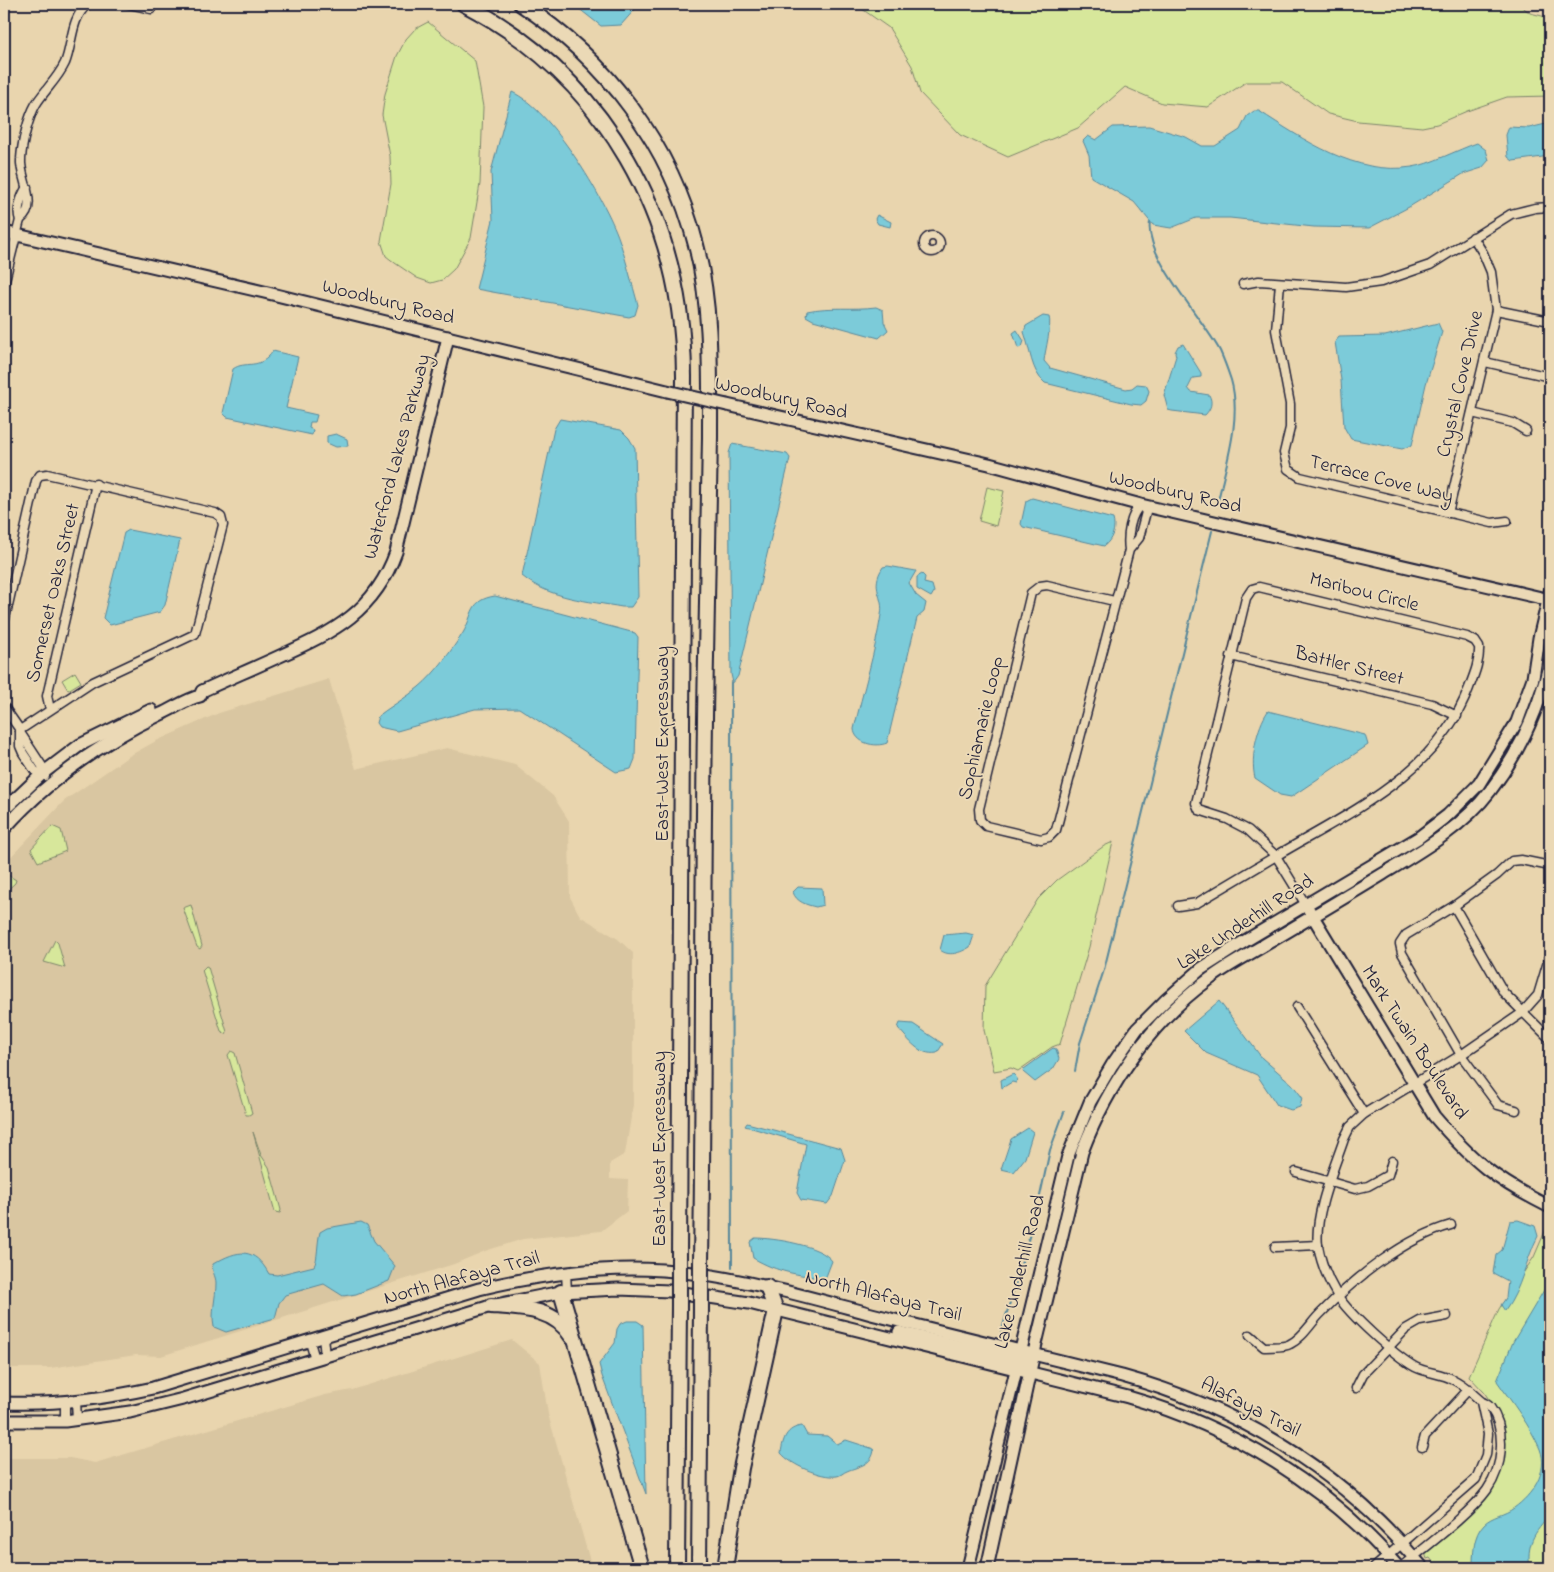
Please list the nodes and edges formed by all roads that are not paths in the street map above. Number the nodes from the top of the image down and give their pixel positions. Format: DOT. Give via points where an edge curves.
graph roads {
  1 [pos="88,4"];
  2 [pos="129,4"];
  3 [pos="464,4"];
  4 [pos="521,4"];
  5 [pos="151,9"];
  6 [pos="1550,207"];
  7 [pos="4,232"];
  8 [pos="16,235"];
  9 [pos="1473,237"];
  10 [pos="1280,283"];
  11 [pos="4,284"];
  12 [pos="1243,284"];
  13 [pos="1496,310"];
  14 [pos="1550,321"];
  15 [pos="448,337"];
  16 [pos="1485,362"];
  17 [pos="1550,377"];
  18 [pos="1472,413"];
  19 [pos="1526,432"];
  20 [pos="96,484"];
  21 [pos="1141,505"];
  22 [pos="1448,513"];
  23 [pos="1507,521"];
  24 [pos="1550,597"];
  25 [pos="1114,601"];
  26 [pos="4,623"];
  27 [pos="1231,656"];
  28 [pos="1550,662"];
  29 [pos="202,691"];
  30 [pos="4,707"];
  31 [pos="50,709"];
  32 [pos="1456,716"];
  33 [pos="20,732"];
  34 [pos="43,773"];
  35 [pos="51,784"];
  36 [pos="4,810"];
  37 [pos="4,829"];
  38 [pos="1276,856"];
  39 [pos="1550,866"];
  40 [pos="1306,905"];
  41 [pos="1178,906"];
  42 [pos="1454,906"];
  43 [pos="1313,916"];
  44 [pos="1550,955"];
  45 [pos="1297,1007"];
  46 [pos="1522,1013"];
  47 [pos="1550,1039"];
  48 [pos="1461,1055"];
  49 [pos="1413,1084"];
  50 [pos="1516,1110"];
  51 [pos="1364,1114"];
  52 [pos="1392,1161"];
  53 [pos="1296,1172"];
  54 [pos="1330,1183"];
  55 [pos="1550,1208"];
  56 [pos="1055,1210"];
  57 [pos="1068,1213"];
  58 [pos="1451,1225"];
  59 [pos="1318,1245"];
  60 [pos="1275,1247"];
  61 [pos="561,1273"];
  62 [pos="767,1287"];
  63 [pos="564,1292"];
  64 [pos="1338,1297"];
  65 [pos="491,1306"];
  66 [pos="776,1310"];
  67 [pos="1447,1316"];
  68 [pos="1250,1335"];
  69 [pos="323,1337"];
  70 [pos="310,1342"];
  71 [pos="1388,1348"];
  72 [pos="579,1349"];
  73 [pos="320,1358"];
  74 [pos="1019,1360"];
  75 [pos="1033,1364"];
  76 [pos="1356,1388"];
  77 [pos="1469,1389"];
  78 [pos="70,1402"];
  79 [pos="1481,1402"];
  80 [pos="4,1403"];
  81 [pos="71,1420"];
  82 [pos="4,1421"];
  83 [pos="1254,1428"];
  84 [pos="1225,1433"];
  85 [pos="1422,1447"];
  86 [pos="1402,1543"];
  87 [pos="1388,1556"];
  88 [pos="1413,1556"];
  89 [pos="642,1568"];
  90 [pos="677,1568"];
  91 [pos="699,1568"];
  92 [pos="725,1568"];
  93 [pos="968,1568"];
  94 [pos="987,1568"];
  95 [pos="1374,1568"];
  96 [pos="1399,1568"];
  97 [pos="1423,1568"];
  1 -- 8 [label="street" via="78,16 64,65 33,109 21,158 29,193 28,203"];
  2 -- 5 [label="street"];
  3 -- 90 [label="highway, East-West Expressway, bridge" via="503,26 540,55 574,87 624,152 651,204 667,248 683,329"];
  4 -- 91 [label="highway, East-West Expressway, bridge" via="579,49 634,111 657,148 686,212 703,283 709,352 710,434 704,755"];
  6 -- 9 [label="street" via="1510,214"];
  7 -- 8 [label="street, Woodbury Road"];
  8 -- 11 [label="street"];
  8 -- 15 [label="street, Woodbury Road"];
  9 -- 10 [label="street" via="1430,264 1381,282 1346,287"];
  9 -- 13 [label="street, Crystal Cove Drive" via="1491,272"];
  10 -- 12 [label="street" via="1255,281"];
  10 -- 22 [label="street, Terrace Cove Way" via="1276,330 1290,404 1290,428 1284,453 1288,469 1300,477"];
  13 -- 14 [label="street"];
  13 -- 16 [label="street, Crystal Cove Drive"];
  15 -- 21 [label="street, Woodbury Road, bridge" via="667,391 989,464"];
  15 -- 29 [label="street, Waterford Lakes Parkway" via="397,546 375,592 354,615 332,631"];
  16 -- 17 [label="street"];
  16 -- 18 [label="street, Crystal Cove Drive"];
  18 -- 19 [label="street" via="1513,423"];
  18 -- 22 [label="street, Crystal Cove Drive"];
  20 -- 26 [label="street" via="48,474 37,478"];
  20 -- 31 [label="street, Somerset Oaks Street" via="47,696"];
  20 -- 31 [label="street" via="215,513 221,517 223,525 195,634 100,678"];
  21 -- 24 [label="street, Woodbury Road"];
  21 -- 25 [label="street, Sophiamarie Loop" via="1146,512 1139,538 1129,550"];
  22 -- 23 [label="street, Terrace Cove Way" via="1492,524"];
  24 -- 40 [label="street, Lake Underhill Road" via="1533,678 1517,722 1480,784 1418,838"];
  25 -- 25 [label="street, Sophiamarie Loop" via="1046,585 1031,593 979,809 980,820 986,826 1042,839 1056,830"];
  27 -- 32 [label="street, Battler Street" via="1432,704"];
  27 -- 32 [label="street, Maribou Circle" via="1247,595 1259,587 1467,637 1478,644 1479,657"];
  27 -- 38 [label="street, Maribou Circle" via="1196,806 1248,830"];
  28 -- 43 [label="street, Lake Underhill Road" via="1528,732 1489,792 1451,829 1415,855"];
  29 -- 34 [label="street, Waterford Lakes Parkway" via="194,690 88,740"];
  29 -- 35 [label="street, Waterford Lakes Parkway" via="200,696 109,742"];
  30 -- 33 [label="street"];
  31 -- 33 [label="street"];
  32 -- 38 [label="street, Maribou Circle" via="1424,759 1397,783"];
  33 -- 34 [label="street" via="23,753 35,771"];
  34 -- 35 [label="street"];
  34 -- 36 [label="street, Waterford Lakes Parkway"];
  35 -- 37 [label="street, Waterford Lakes Parkway"];
  38 -- 40 [label="street, Maribou Circle"];
  38 -- 41 [label="street" via="1197,903"];
  39 -- 42 [label="street" via="1512,861 1497,876"];
  40 -- 43 [label="street, Maribou Circle"];
  40 -- 56 [label="street, Lake Underhill Road" via="1201,969 1137,1029 1090,1102 1073,1140"];
  42 -- 46 [label="street" via="1504,993"];
  42 -- 48 [label="street" via="1406,935 1400,944 1402,953"];
  43 -- 49 [label="street, Mark Twain Boulevard"];
  43 -- 57 [label="street, Lake Underhill Road" via="1211,978 1147,1037 1122,1073 1091,1129 1082,1152"];
  44 -- 46 [label="street" via="1538,995"];
  45 -- 51 [label="street"];
  46 -- 47 [label="street"];
  46 -- 48 [label="street"];
  48 -- 49 [label="street"];
  48 -- 50 [label="street" via="1498,1105"];
  49 -- 51 [label="street"];
  49 -- 55 [label="street, Mark Twain Boulevard" via="1434,1116 1480,1166 1510,1187"];
  51 -- 54 [label="street" via="1350,1127"];
  52 -- 54 [label="street" via="1388,1176 1368,1186 1355,1189"];
  53 -- 54 [label="street"];
  54 -- 59 [label="street" via="1320,1219"];
  56 -- 57 [label="street"];
  56 -- 74 [label="street, Lake Underhill Road"];
  57 -- 75 [label="street, Lake Underhill Road"];
  58 -- 64 [label="street" via="1436,1229 1382,1260"];
  59 -- 60 [label="street"];
  59 -- 64 [label="street" via="1327,1277"];
  61 -- 62 [label="street, North Alafaya Trail" via="667,1270"];
  61 -- 63 [label="street"];
  61 -- 69 [label="street, North Alafaya Trail" via="479,1289"];
  62 -- 66 [label="highway"];
  62 -- 74 [label="street, North Alafaya Trail"];
  63 -- 65 [label="street, North Alafaya Trail"];
  63 -- 66 [label="street, North Alafaya Trail" via="670,1291"];
  63 -- 72 [label="highway"];
  64 -- 68 [label="street" via="1303,1335 1289,1345 1264,1347"];
  64 -- 71 [label="street"];
  65 -- 72 [label="highway" via="541,1311 567,1328"];
  65 -- 73 [label="street, North Alafaya Trail"];
  66 -- 74 [label="street, North Alafaya Trail" via="827,1322 840,1318"];
  66 -- 92 [label="highway" via="741,1468"];
  67 -- 71 [label="street" via="1420,1321"];
  69 -- 70 [label="street, North Alafaya Trail"];
  69 -- 73 [label="street"];
  70 -- 73 [label="street"];
  70 -- 78 [label="street, North Alafaya Trail" via="153,1388"];
  71 -- 76 [label="street" via="1363,1374"];
  71 -- 77 [label="street" via="1416,1368 1438,1372"];
  72 -- 89 [label="highway"];
  73 -- 81 [label="street, North Alafaya Trail" via="155,1407"];
  74 -- 75 [label="street, Alafaya Trail"];
  74 -- 75 [label="street, Alafaya Trail"];
  74 -- 93 [label="street, Lake Underhill Road"];
  75 -- 83 [label="street, Alafaya Trail" via="1177,1392"];
  75 -- 84 [label="street, Alafaya Trail"];
  75 -- 94 [label="street, Lake Underhill Road"];
  77 -- 79 [label="street"];
  77 -- 85 [label="street" via="1425,1436"];
  78 -- 80 [label="street, North Alafaya Trail"];
  78 -- 81 [label="street"];
  78 -- 81 [label="street"];
  79 -- 86 [label="street" via="1488,1434 1486,1455 1476,1479"];
  79 -- 88 [label="street" via="1489,1406 1500,1429 1497,1471 1488,1489 1475,1503"];
  81 -- 82 [label="street, North Alafaya Trail"];
  83 -- 84 [label="street" via="1237,1428"];
  83 -- 86 [label="street, Alafaya Trail" via="1334,1480"];
  84 -- 87 [label="street, Alafaya Trail" via="1271,1458 1314,1488"];
  86 -- 87 [label="street"];
  86 -- 88 [label="street, Alafaya Trail"];
  87 -- 95 [label="street"];
  87 -- 96 [label="street, Alafaya Trail"];
  88 -- 96 [label="street"];
  88 -- 97 [label="street, Alafaya Trail"];
}
